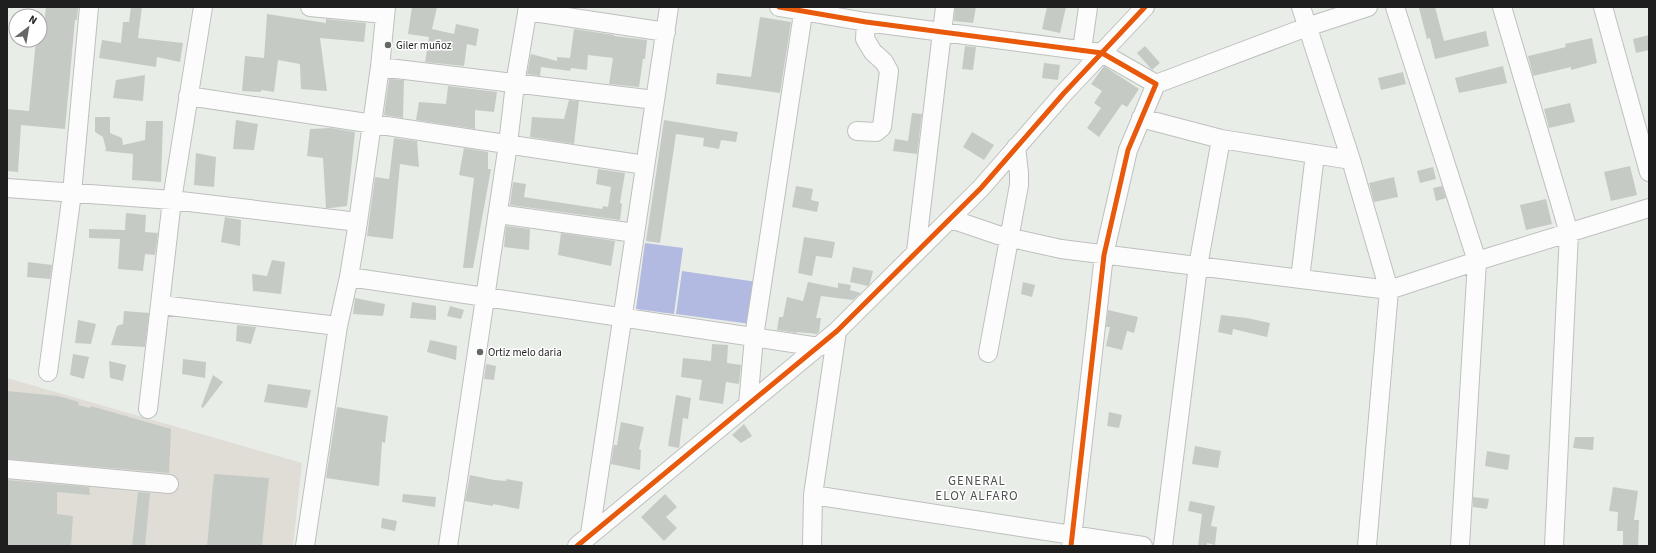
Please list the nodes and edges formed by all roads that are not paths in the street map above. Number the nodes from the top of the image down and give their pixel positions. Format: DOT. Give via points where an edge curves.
graph roads {
  1 [pos="90,7"];
  2 [pos="203,7"];
  3 [pos="310,7"];
  4 [pos="669,7"];
  5 [pos="779,7"];
  6 [pos="945,7"];
  7 [pos="1088,7"];
  8 [pos="1145,7"];
  9 [pos="1301,7"];
  10 [pos="1368,7"];
  11 [pos="1395,7"];
  12 [pos="1502,7"];
  13 [pos="1603,7"];
  14 [pos="330,8"];
  15 [pos="528,9"];
  16 [pos="803,9"];
  17 [pos="386,11"];
  18 [pos="866,22"];
  19 [pos="1307,26"];
  20 [pos="666,32"];
  21 [pos="941,32"];
  22 [pos="1082,50"];
  23 [pos="1102,53"];
  24 [pos="380,67"];
  25 [pos="514,84"];
  26 [pos="1156,84"];
  27 [pos="188,96"];
  28 [pos="655,100"];
  29 [pos="1141,118"];
  30 [pos="371,124"];
  31 [pos="857,131"];
  32 [pos="1221,139"];
  33 [pos="508,144"];
  34 [pos="1016,147"];
  35 [pos="1314,154"];
  36 [pos="1351,160"];
  37 [pos="645,165"];
  38 [pos="1649,172"];
  39 [pos="7,188"];
  40 [pos="72,193"];
  41 [pos="172,200"];
  42 [pos="1649,208"];
  43 [pos="498,214"];
  44 [pos="951,219"];
  45 [pos="358,222"];
  46 [pos="635,233"];
  47 [pos="1569,233"];
  48 [pos="1009,238"];
  49 [pos="916,252"];
  50 [pos="1104,255"];
  51 [pos="1478,261"];
  52 [pos="1198,266"];
  53 [pos="349,277"];
  54 [pos="1300,279"];
  55 [pos="1389,290"];
  56 [pos="486,296"];
  57 [pos="161,304"];
  58 [pos="624,318"];
  59 [pos="338,326"];
  60 [pos="837,331"];
  61 [pos="754,337"];
  62 [pos="819,347"];
  63 [pos="988,353"];
  64 [pos="48,372"];
  65 [pos="748,405"];
  66 [pos="148,409"];
  67 [pos="7,469"];
  68 [pos="169,484"];
  69 [pos="813,495"];
  70 [pos="590,534"];
  71 [pos="1071,540"];
  72 [pos="305,546"];
  73 [pos="448,546"];
  74 [pos="577,546"];
  75 [pos="812,546"];
  76 [pos="1143,546"];
  77 [pos="1163,546"];
  78 [pos="1367,546"];
  79 [pos="1460,546"];
  80 [pos="1554,546"];
  1 -- 40 [label="street"];
  2 -- 27 [label="street"];
  3 -- 14 [label="street"];
  4 -- 20 [label="street"];
  5 -- 16 [label="street"];
  6 -- 21 [label="street"];
  7 -- 22 [label="street"];
  8 -- 23 [label="street"];
  9 -- 19 [label="street"];
  10 -- 19 [label="street"];
  11 -- 51 [label="street"];
  12 -- 47 [label="street"];
  13 -- 38 [label="street"];
  14 -- 17 [label="street"];
  15 -- 20 [label="street"];
  15 -- 25 [label="street"];
  16 -- 18 [label="street"];
  16 -- 61 [label="street"];
  17 -- 24 [label="street"];
  18 -- 21 [label="street"];
  18 -- 31 [label="street" via="865,39 889,71 882,127 876,132"];
  19 -- 26 [label="street"];
  19 -- 36 [label="street"];
  20 -- 28 [label="street"];
  21 -- 22 [label="street"];
  21 -- 49 [label="street"];
  22 -- 23 [label="street"];
  23 -- 26 [label="street"];
  23 -- 34 [label="street"];
  24 -- 25 [label="street"];
  24 -- 30 [label="street"];
  25 -- 28 [label="street"];
  25 -- 33 [label="street"];
  26 -- 29 [label="street"];
  27 -- 30 [label="street"];
  27 -- 41 [label="street"];
  28 -- 37 [label="street"];
  29 -- 32 [label="street"];
  29 -- 50 [label="street" via="1128,150"];
  30 -- 33 [label="street"];
  30 -- 45 [label="street"];
  32 -- 35 [label="street"];
  32 -- 52 [label="street"];
  33 -- 37 [label="street"];
  33 -- 43 [label="street"];
  34 -- 44 [label="street"];
  34 -- 48 [label="street" via="1019,185"];
  35 -- 36 [label="street"];
  35 -- 54 [label="street"];
  36 -- 55 [label="street"];
  37 -- 46 [label="street"];
  39 -- 40 [label="street"];
  40 -- 41 [label="street"];
  40 -- 64 [label="street"];
  41 -- 45 [label="street"];
  41 -- 57 [label="street"];
  42 -- 47 [label="street"];
  43 -- 46 [label="street"];
  43 -- 56 [label="street"];
  44 -- 48 [label="street"];
  44 -- 49 [label="street"];
  45 -- 53 [label="street"];
  46 -- 58 [label="street"];
  47 -- 51 [label="street"];
  47 -- 80 [label="street"];
  48 -- 50 [label="street"];
  48 -- 63 [label="street"];
  49 -- 60 [label="street"];
  50 -- 52 [label="street"];
  50 -- 71 [label="street"];
  51 -- 55 [label="street"];
  51 -- 79 [label="street"];
  52 -- 54 [label="street"];
  52 -- 77 [label="street"];
  53 -- 56 [label="street"];
  53 -- 59 [label="street"];
  54 -- 55 [label="street"];
  55 -- 78 [label="street"];
  56 -- 58 [label="street"];
  56 -- 73 [label="street"];
  57 -- 59 [label="street"];
  57 -- 66 [label="street"];
  58 -- 61 [label="street"];
  58 -- 70 [label="street"];
  59 -- 72 [label="street"];
  60 -- 62 [label="street"];
  60 -- 69 [label="street"];
  61 -- 62 [label="street"];
  61 -- 65 [label="street"];
  62 -- 65 [label="street"];
  65 -- 70 [label="street"];
  67 -- 68 [label="street"];
  69 -- 71 [label="street"];
  69 -- 75 [label="street"];
  70 -- 74 [label="street"];
  71 -- 76 [label="street"];
}
